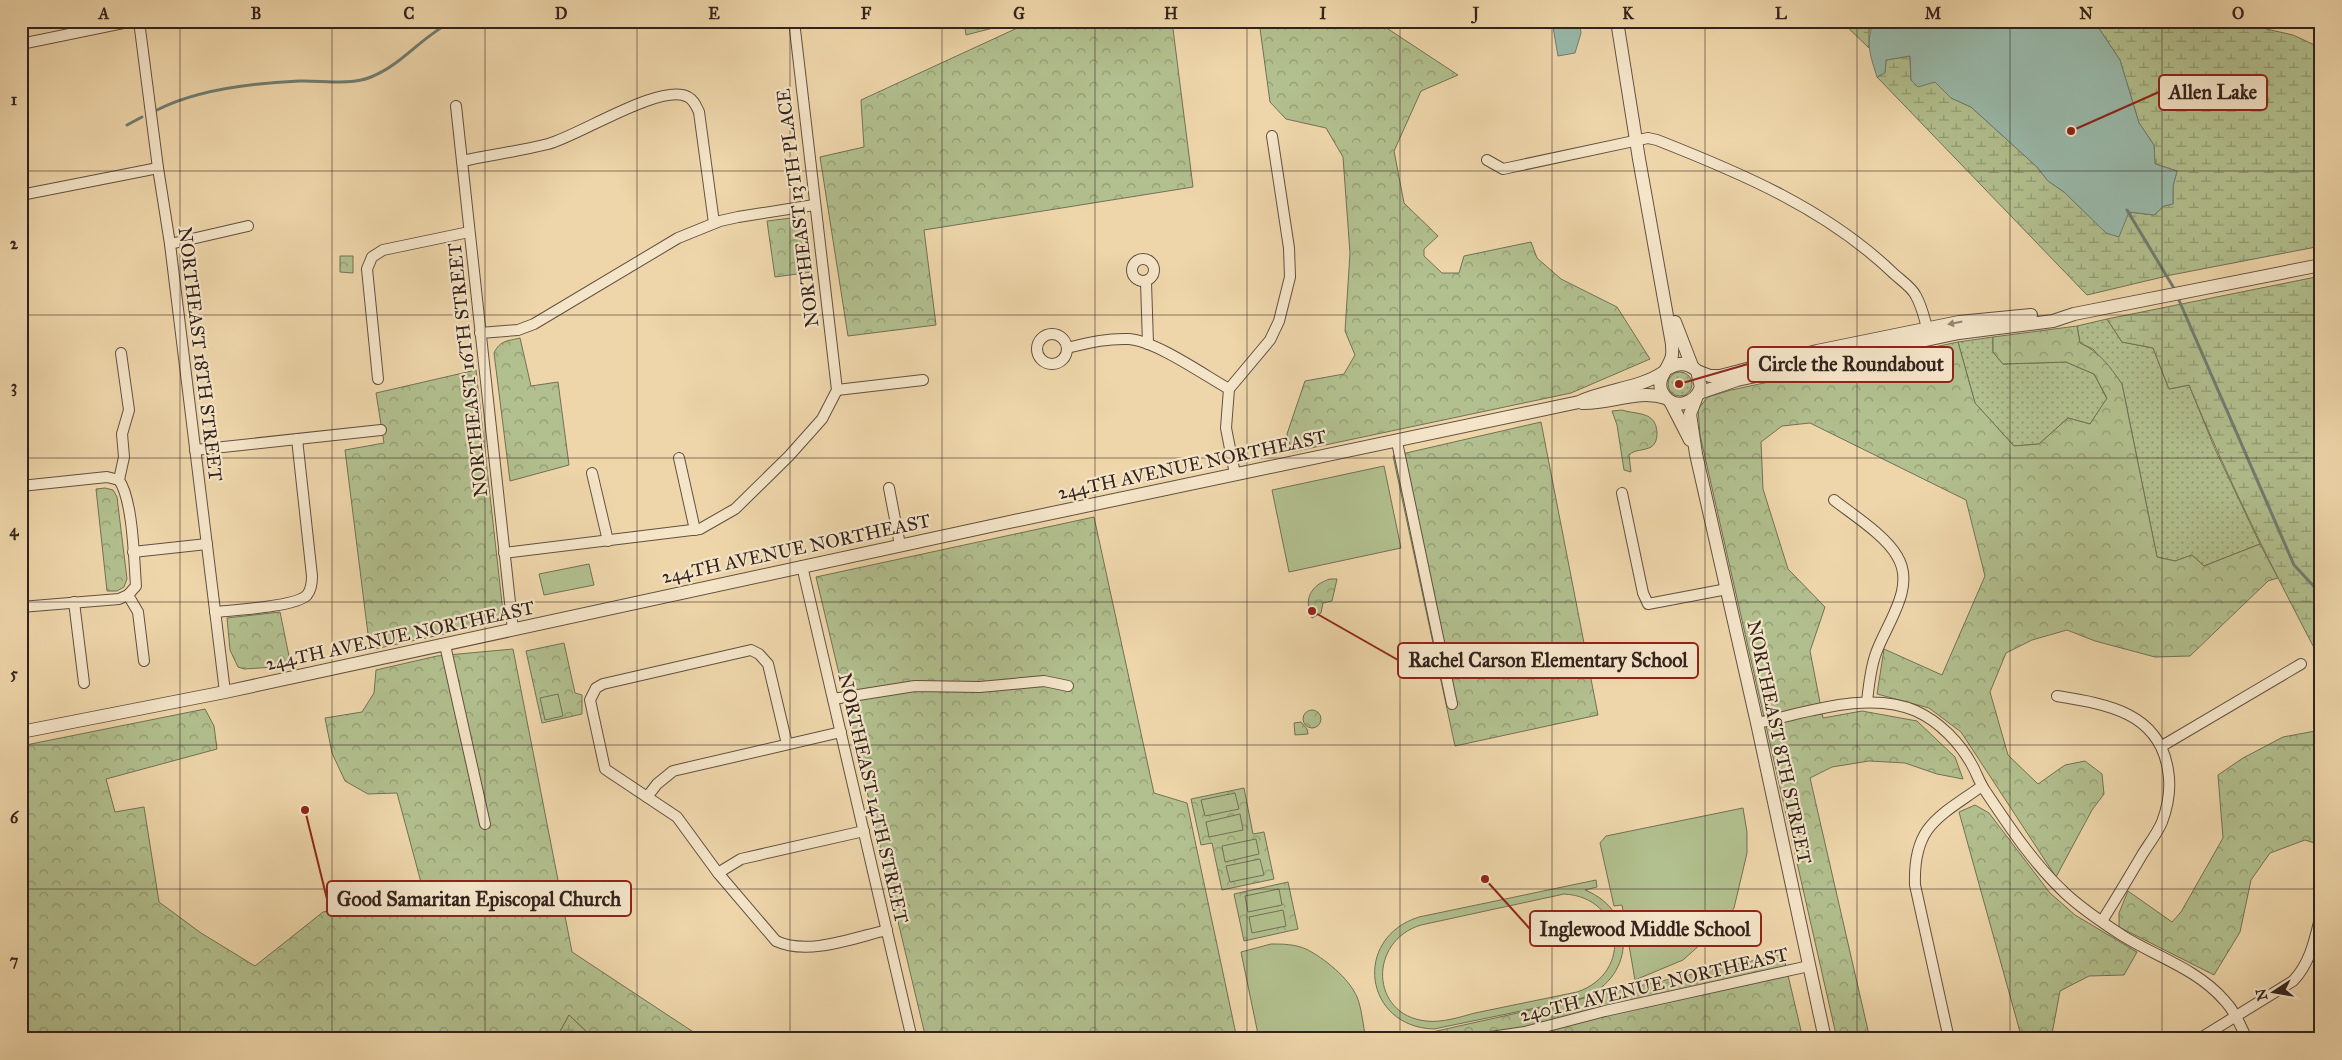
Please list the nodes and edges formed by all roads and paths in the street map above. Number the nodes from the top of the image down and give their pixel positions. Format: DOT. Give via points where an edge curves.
graph roads {
  1 [pos="133,21"];
  2 [pos="140,21"];
  3 [pos="794,21"];
  4 [pos="1617,21"];
  5 [pos="21,44"];
  6 [pos="456,106"];
  7 [pos="1272,136"];
  8 [pos="1636,141"];
  9 [pos="1487,160"];
  10 [pos="462,161"];
  11 [pos="158,168"];
  12 [pos="21,195"];
  13 [pos="814,205"];
  14 [pos="714,223"];
  15 [pos="248,226"];
  16 [pos="469,232"];
  17 [pos="170,244"];
  18 [pos="2321,265"];
  19 [pos="1146,282"];
  20 [pos="1663,292"];
  21 [pos="480,333"];
  22 [pos="1928,334"];
  23 [pos="1148,344"];
  24 [pos="1067,348"];
  25 [pos="121,353"];
  26 [pos="1695,369"];
  27 [pos="1666,370"];
  28 [pos="378,379"];
  29 [pos="923,380"];
  30 [pos="837,390"];
  31 [pos="1230,390"];
  32 [pos="1698,394"];
  33 [pos="1668,399"];
  34 [pos="1579,402"];
  35 [pos="381,430"];
  36 [pos="296,439"];
  37 [pos="1397,442"];
  38 [pos="195,450"];
  39 [pos="1696,454"];
  40 [pos="679,458"];
  41 [pos="592,473"];
  42 [pos="1235,474"];
  43 [pos="119,480"];
  44 [pos="21,486"];
  45 [pos="889,488"];
  46 [pos="1622,493"];
  47 [pos="1834,500"];
  48 [pos="695,530"];
  49 [pos="608,542"];
  50 [pos="207,544"];
  51 [pos="900,545"];
  52 [pos="133,552"];
  53 [pos="504,553"];
  54 [pos="802,566"];
  55 [pos="1726,589"];
  56 [pos="128,595"];
  57 [pos="74,602"];
  58 [pos="21,607"];
  59 [pos="215,612"];
  60 [pos="513,630"];
  61 [pos="445,645"];
  62 [pos="144,660"];
  63 [pos="2301,664"];
  64 [pos="84,683"];
  65 [pos="1068,686"];
  66 [pos="225,692"];
  67 [pos="2057,696"];
  68 [pos="833,699"];
  69 [pos="1867,701"];
  70 [pos="1452,704"];
  71 [pos="1757,723"];
  72 [pos="21,732"];
  73 [pos="841,732"];
  74 [pos="787,744"];
  75 [pos="2162,746"];
  76 [pos="1982,786"];
  77 [pos="648,797"];
  78 [pos="485,824"];
  79 [pos="864,831"];
  80 [pos="718,873"];
  81 [pos="2321,914"];
  82 [pos="2102,921"];
  83 [pos="887,930"];
  84 [pos="1809,966"];
  85 [pos="2236,1016"];
  86 [pos="912,1039"];
  87 [pos="1476,1039"];
  88 [pos="1825,1039"];
  89 [pos="1949,1039"];
  90 [pos="2199,1039"];
  91 [pos="2247,1039"];
  1 -- 5 [label="street"];
  2 -- 11 [label="street, NORTHEAST 18TH STREET"];
  3 -- 13 [label="street, NORTHEAST 13TH PLACE"];
  4 -- 8 [label="street"];
  6 -- 10 [label="street, NORTHEAST 16TH STREET"];
  7 -- 31 [label="street" via="1289,248 1290,278 1279,321 1270,340"];
  8 -- 9 [label="street" via="1503,169"];
  8 -- 20 [label="street"];
  8 -- 22 [label="street" via="1648,138 1717,163 1804,205 1842,230 1916,294"];
  10 -- 14 [label="street" via="549,144 647,100 670,95 687,96 699,112"];
  10 -- 16 [label="street, NORTHEAST 16TH STREET"];
  11 -- 12 [label="street"];
  11 -- 17 [label="street, NORTHEAST 18TH STREET"];
  13 -- 14 [label="street"];
  13 -- 30 [label="street, NORTHEAST 13TH PLACE"];
  14 -- 21 [label="street" via="678,238 534,324 518,330"];
  15 -- 17 [label="street"];
  16 -- 21 [label="street, NORTHEAST 16TH STREET"];
  16 -- 28 [label="street" via="383,250 372,257 367,269"];
  17 -- 38 [label="street, NORTHEAST 18TH STREET"];
  18 -- 22 [label="street" via="2074,314"];
  19 -- 23 [label="street"];
  20 -- 26 [label="street"];
  20 -- 27 [label="street" via="1672,344 1672,357"];
  21 -- 53 [label="street, NORTHEAST 16TH STREET"];
  22 -- 26 [label="street" via="1817,352 1720,376 1710,376"];
  22 -- 32 [label="street" via="1737,380"];
  23 -- 24 [label="street" via="1105,339"];
  23 -- 31 [label="street"];
  25 -- 43 [label="street" via="129,410 122,434 124,457"];
  26 -- 27 [label="street" via="1679,363"];
  26 -- 32 [label="street" via="1701,382"];
  27 -- 33 [label="street" via="1661,388"];
  27 -- 34 [label="street, 244TH AVENUE NORTHEAST" via="1636,385 1596,394"];
  29 -- 30 [label="street"];
  30 -- 48 [label="street, 244TH AVENUE NORTHEAST" via="822,419 789,456 734,508"];
  31 -- 42 [label="street" via="1226,428"];
  32 -- 33 [label="street" via="1681,404"];
  32 -- 39 [label="street, NORTHEAST 8TH STREET" via="1690,414"];
  33 -- 34 [label="street, 244TH AVENUE NORTHEAST" via="1655,394 1597,403"];
  33 -- 39 [label="street, NORTHEAST 8TH STREET"];
  34 -- 37 [label="street, 244TH AVENUE NORTHEAST"];
  35 -- 36 [label="street"];
  36 -- 38 [label="street"];
  36 -- 59 [label="street" via="312,576 306,595 293,603"];
  37 -- 42 [label="street, 244TH AVENUE NORTHEAST"];
  37 -- 70 [label="street"];
  38 -- 50 [label="street, NORTHEAST 18TH STREET"];
  39 -- 55 [label="street, NORTHEAST 8TH STREET"];
  40 -- 48 [label="street"];
  41 -- 49 [label="street"];
  42 -- 51 [label="street, 244TH AVENUE NORTHEAST"];
  43 -- 44 [label="street" via="108,477"];
  43 -- 52 [label="street" via="125,489"];
  45 -- 51 [label="street"];
  46 -- 55 [label="street" via="1648,604"];
  47 -- 69 [label="street" via="1890,547 1902,566 1904,576 1898,602 1875,655"];
  48 -- 49 [label="street, 244TH AVENUE NORTHEAST"];
  49 -- 53 [label="street, 244TH AVENUE NORTHEAST"];
  50 -- 52 [label="street"];
  50 -- 59 [label="street, NORTHEAST 18TH STREET"];
  51 -- 54 [label="street, 244TH AVENUE NORTHEAST"];
  52 -- 56 [label="street" via="136,586"];
  53 -- 60 [label="street, NORTHEAST 16TH STREET"];
  54 -- 60 [label="street, 244TH AVENUE NORTHEAST"];
  54 -- 68 [label="street, NORTHEAST 14TH STREET"];
  55 -- 71 [label="street, NORTHEAST 8TH STREET"];
  56 -- 57 [label="street" via="119,599"];
  56 -- 62 [label="street" via="138,612"];
  57 -- 58 [label="street"];
  57 -- 64 [label="street"];
  59 -- 66 [label="street, NORTHEAST 18TH STREET"];
  60 -- 61 [label="street, 244TH AVENUE NORTHEAST"];
  61 -- 66 [label="street, 244TH AVENUE NORTHEAST"];
  61 -- 78 [label="street"];
  63 -- 75 [label="street"];
  65 -- 68 [label="street" via="1044,681 980,687 915,686"];
  66 -- 72 [label="street, 244TH AVENUE NORTHEAST"];
  67 -- 75 [label="street" via="2122,711 2152,731"];
  68 -- 73 [label="street, NORTHEAST 14TH STREET"];
  69 -- 71 [label="street"];
  69 -- 76 [label="street" via="1917,711 1938,724 1961,747"];
  71 -- 84 [label="street, NORTHEAST 8TH STREET"];
  73 -- 74 [label="street"];
  73 -- 79 [label="street, NORTHEAST 14TH STREET"];
  74 -- 77 [label="street" via="673,771 657,784"];
  74 -- 77 [label="street" via="768,664 760,654 750,650 602,684 592,694 591,708 606,769"];
  75 -- 82 [label="street" via="2169,777 2168,800 2161,824"];
  76 -- 82 [label="street" via="2042,869"];
  76 -- 89 [label="street" via="1927,828 1919,845 1914,871"];
  77 -- 80 [label="street" via="677,817"];
  79 -- 80 [label="street" via="741,859"];
  79 -- 83 [label="street, NORTHEAST 14TH STREET"];
  80 -- 83 [label="street" via="776,942 788,947 808,948"];
  81 -- 85 [label="street" via="2302,971 2289,984"];
  82 -- 85 [label="street" via="2199,978 2225,1000"];
  83 -- 86 [label="street, NORTHEAST 14TH STREET"];
  84 -- 87 [label="street, 240TH AVENUE NORTHEAST" via="1605,1011 1526,1032"];
  84 -- 88 [label="street, NORTHEAST 8TH STREET"];
  85 -- 90 [label="street"];
  85 -- 91 [label="street"];
}
